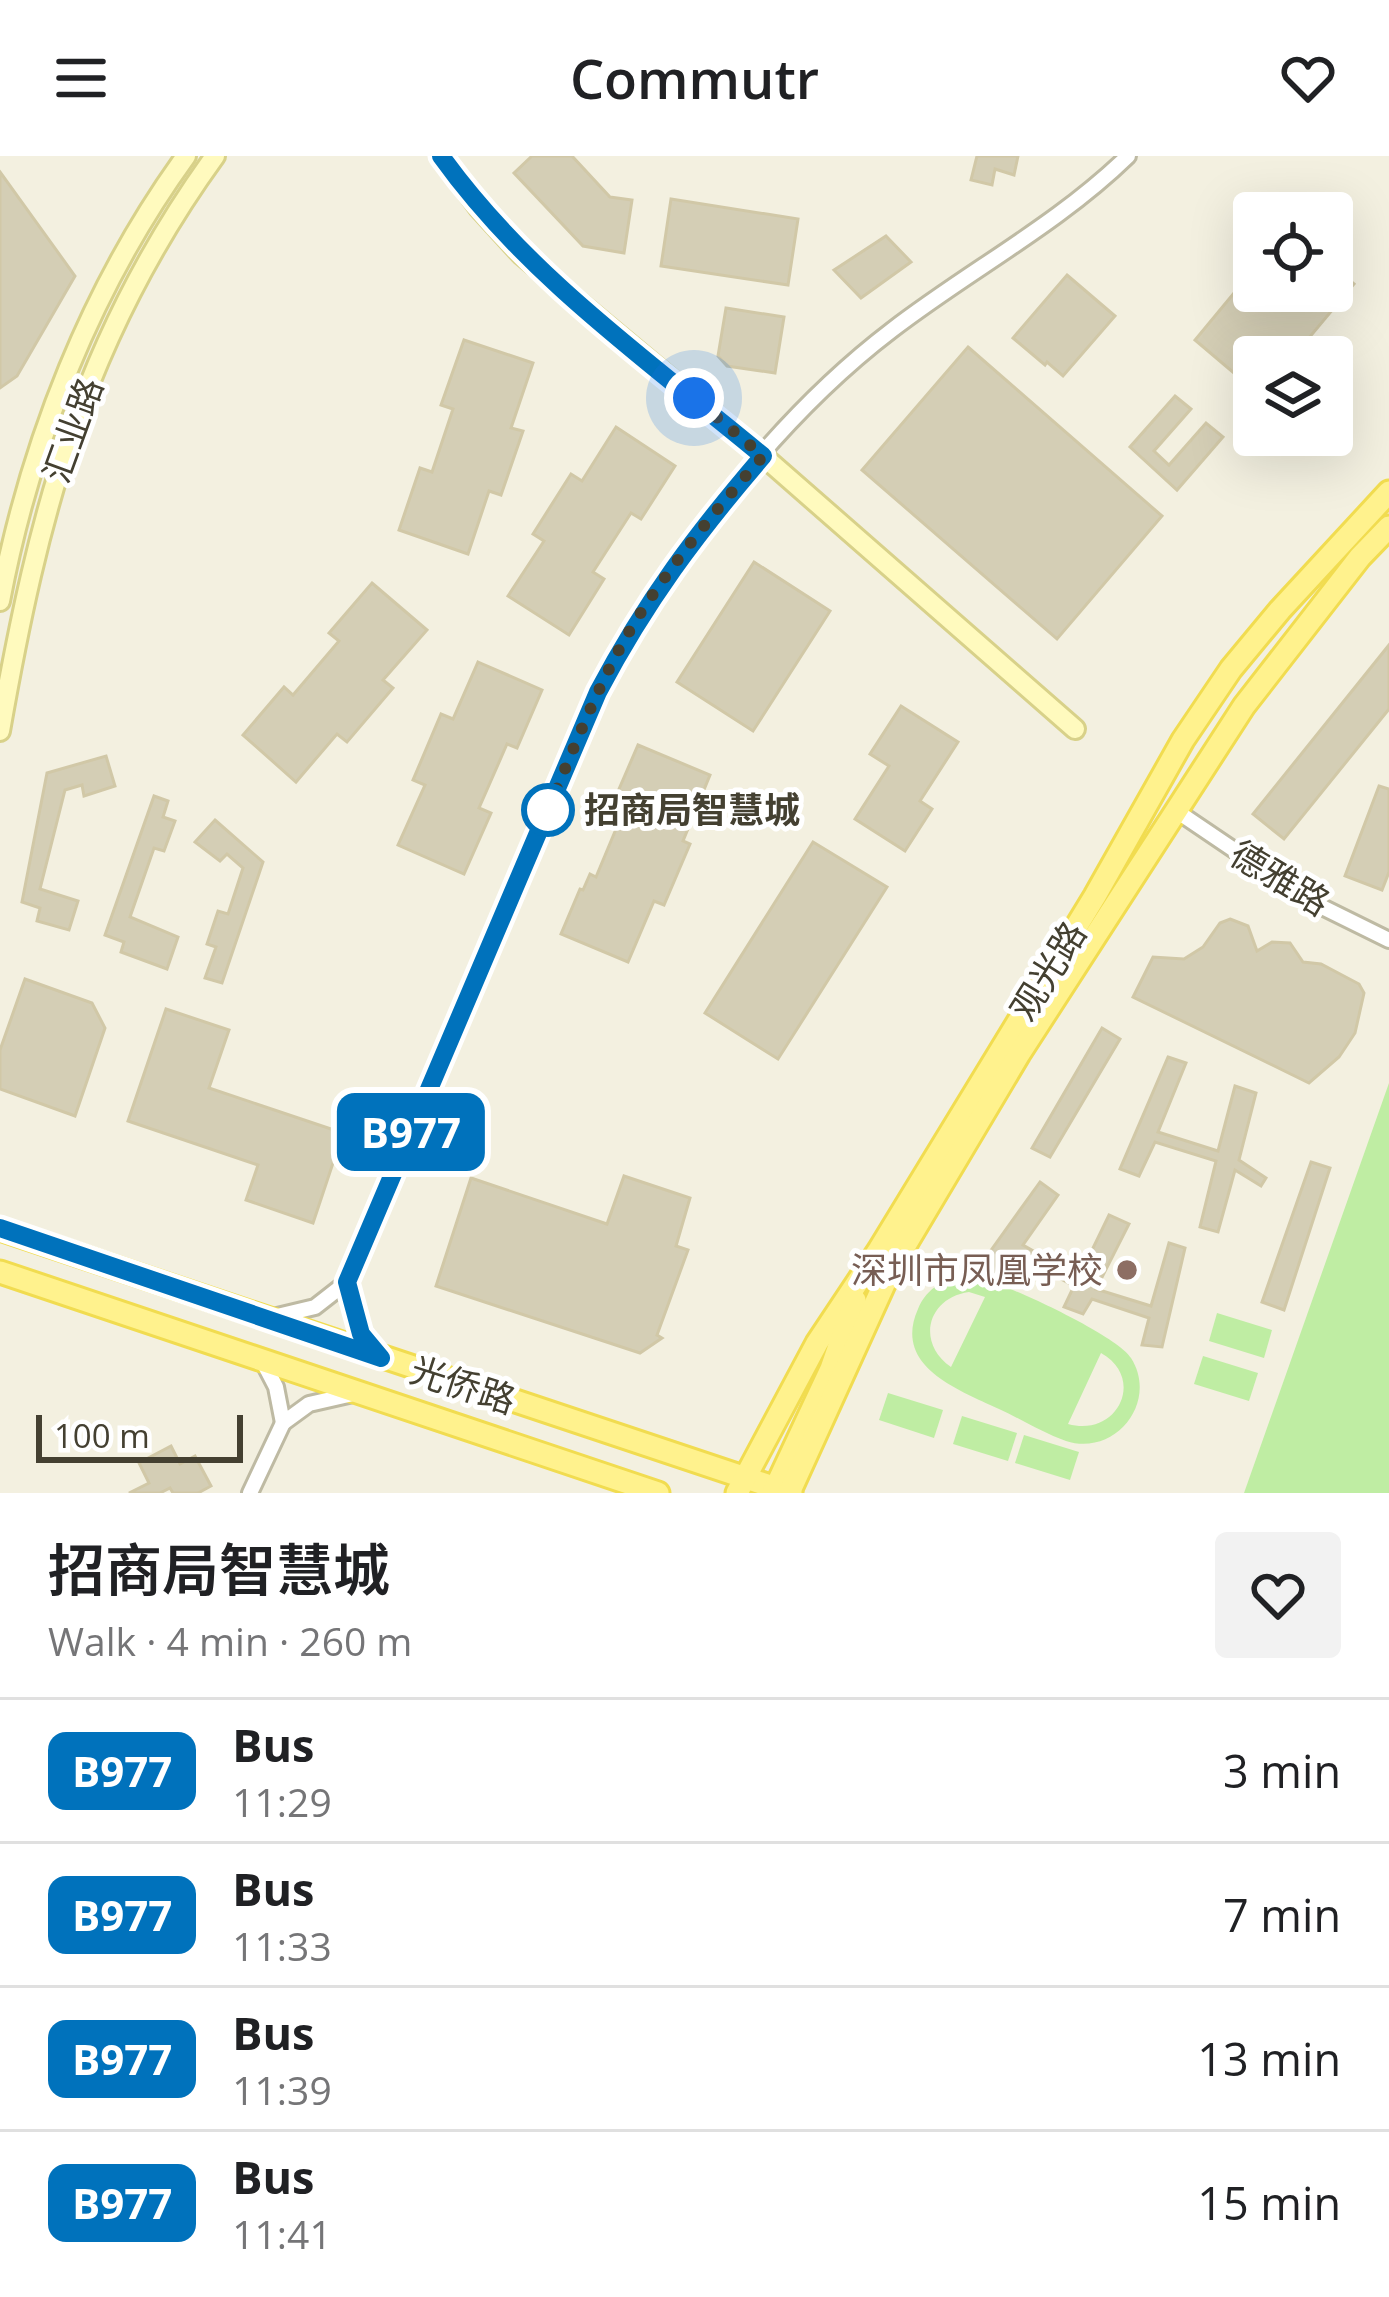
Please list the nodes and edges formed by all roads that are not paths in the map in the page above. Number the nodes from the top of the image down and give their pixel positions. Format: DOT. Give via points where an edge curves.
graph roads {
  1 [pos="186,156"];
  2 [pos="215,156"];
  3 [pos="442,156"];
  4 [pos="1128,156"];
  5 [pos="763,456"];
  6 [pos="1389,492"];
  7 [pos="1389,527"];
  8 [pos="0,602"];
  9 [pos="1075,729"];
  10 [pos="0,731"];
  11 [pos="1175,810"];
  12 [pos="1389,940"];
  13 [pos="1,1229"];
  14 [pos="865,1271"];
  15 [pos="0,1272"];
  16 [pos="347,1282"];
  17 [pos="268,1318"];
  18 [pos="381,1358"];
  19 [pos="262,1360"];
  20 [pos="359,1393"];
  21 [pos="283,1423"];
  22 [pos="570,1463"];
  23 [pos="741,1486"];
  24 [pos="783,1492"];
  25 [pos="250,1493"];
  26 [pos="605,1493"];
  27 [pos="658,1493"];
  1 -- 8 [label="street, 汇业路" via="135,234 76,352 29,482"];
  2 -- 10 [label="street, 汇业路" via="144,265 75,418 31,564"];
  3 -- 5 [label="street" via="521,254"];
  4 -- 5 [label="street" via="1066,211 886,334"];
  5 -- 9 [label="street"];
  5 -- 16 [label="street" via="670,568 598,692"];
  6 -- 14 [label="main road, 观光路" via="1268,625 1184,740"];
  7 -- 11 [label="main road, 观光路" via="1244,706"];
  11 -- 12 [label="street, 德雅路" via="1308,900"];
  11 -- 24 [label="main road, 观光路" via="891,1270"];
  13 -- 17 [label="main road, 光侨路"];
  14 -- 23 [label="main road, 观光路"];
  14 -- 24 [label="main road"];
  15 -- 19 [label="main road, 光侨路"];
  16 -- 17 [label="street" via="315,1307"];
  16 -- 18 [label="street" via="361,1334"];
  17 -- 18 [label="main road, 光侨路"];
  18 -- 23 [label="main road, 光侨路"];
  19 -- 20 [label="main road, 光侨路"];
  19 -- 21 [label="street"];
  20 -- 21 [label="street" via="309,1404"];
  20 -- 22 [label="main road, 光侨路"];
  21 -- 25 [label="street"];
  22 -- 26 [label="main road"];
  22 -- 27 [label="main road, 光侨路"];
  23 -- 24 [label="main road, 光侨路"];
}
